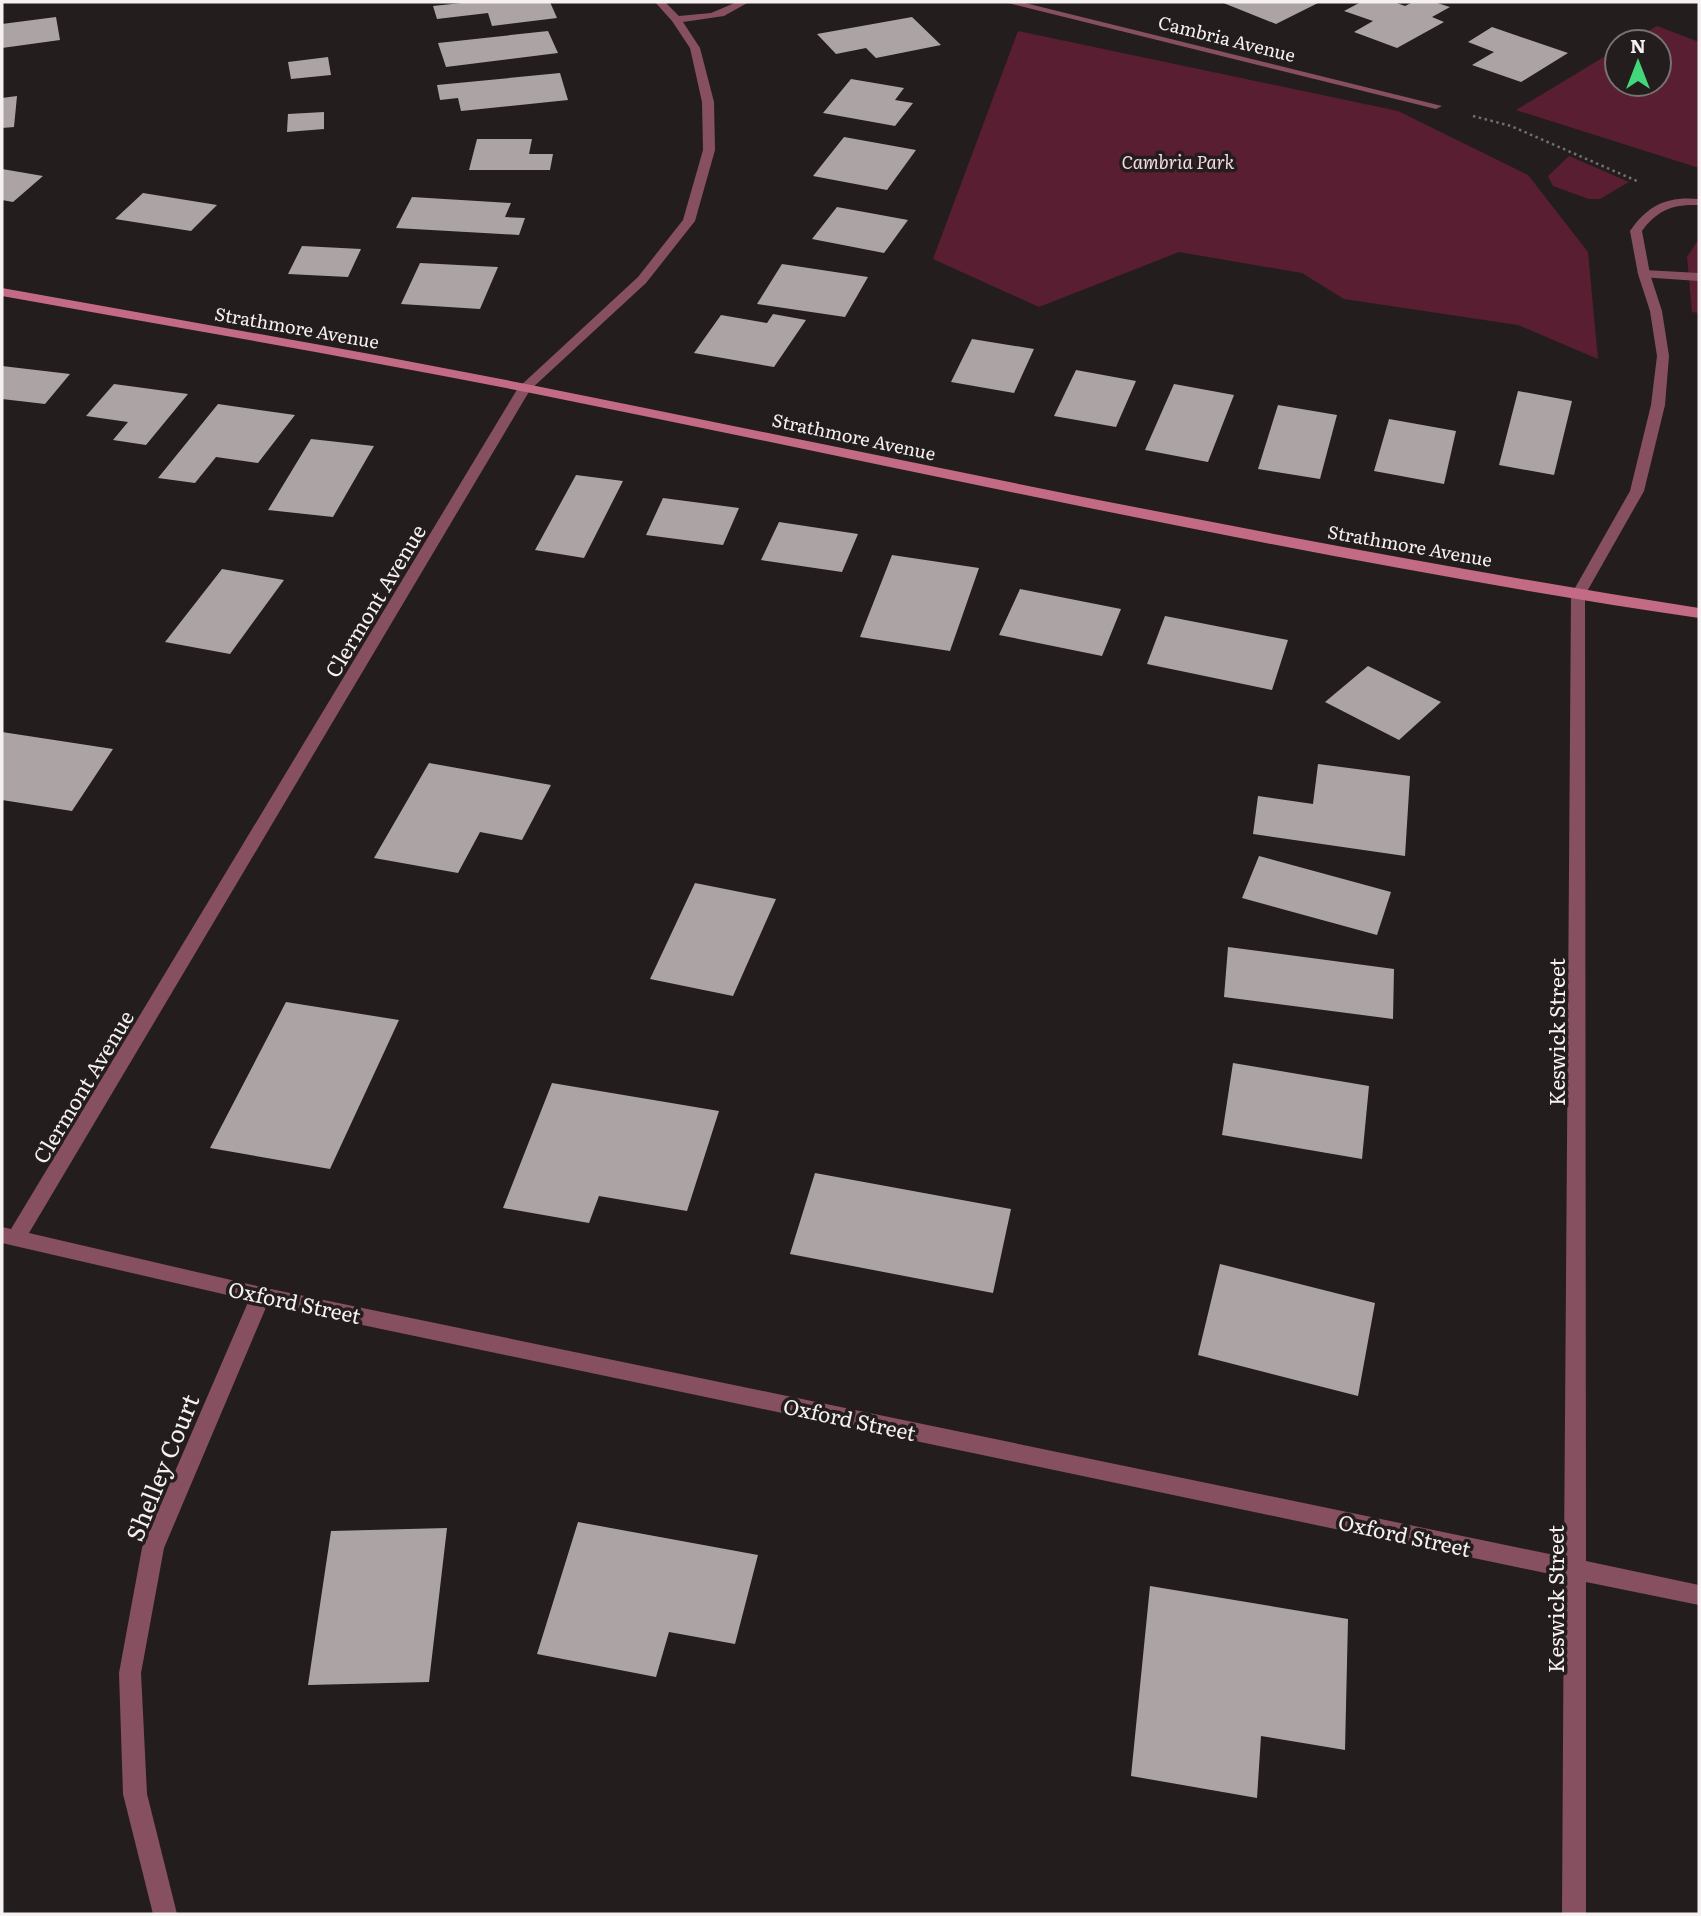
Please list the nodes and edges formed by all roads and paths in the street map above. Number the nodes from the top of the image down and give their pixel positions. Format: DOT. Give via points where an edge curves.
graph roads {
  1 [pos="660,2"];
  2 [pos="744,2"];
  3 [pos="1009,2"];
  4 [pos="676,19"];
  5 [pos="1436,106"];
  6 [pos="1646,186"];
  7 [pos="1699,202"];
  8 [pos="1644,274"];
  9 [pos="1699,276"];
  10 [pos="2,292"];
  11 [pos="525,388"];
  12 [pos="1578,595"];
  13 [pos="1699,613"];
  14 [pos="9,1236"];
  15 [pos="261,1295"];
  16 [pos="1577,1570"];
  17 [pos="1699,1595"];
  18 [pos="165,1914"];
  19 [pos="1574,1914"];
  1 -- 4 [label="street, Clermont Avenue"];
  2 -- 4 [label="street" via="709,19"];
  3 -- 5 [label="street, Cambria Avenue"];
  4 -- 11 [label="street, Clermont Avenue" via="695,48 708,102 709,150 689,221 642,280"];
  5 -- 6 [label="path" via="1511,126"];
  7 -- 8 [label="street, Keswick Street" via="1683,201 1650,212 1636,231"];
  8 -- 9 [label="street"];
  8 -- 12 [label="street, Keswick Street" via="1663,356 1658,405 1637,491"];
  10 -- 11 [label="main road, Strathmore Avenue"];
  11 -- 12 [label="main road, Strathmore Avenue" via="1248,536"];
  11 -- 14 [label="street, Clermont Avenue"];
  12 -- 13 [label="main road, Strathmore Avenue"];
  12 -- 16 [label="street, Keswick Street"];
  14 -- 15 [label="street, Oxford Street"];
  15 -- 16 [label="street, Oxford Street"];
  15 -- 18 [label="street, Shelley Court" via="153,1548 130,1673 135,1794"];
  16 -- 17 [label="street, Oxford Street"];
  16 -- 19 [label="street, Keswick Street"];
}
